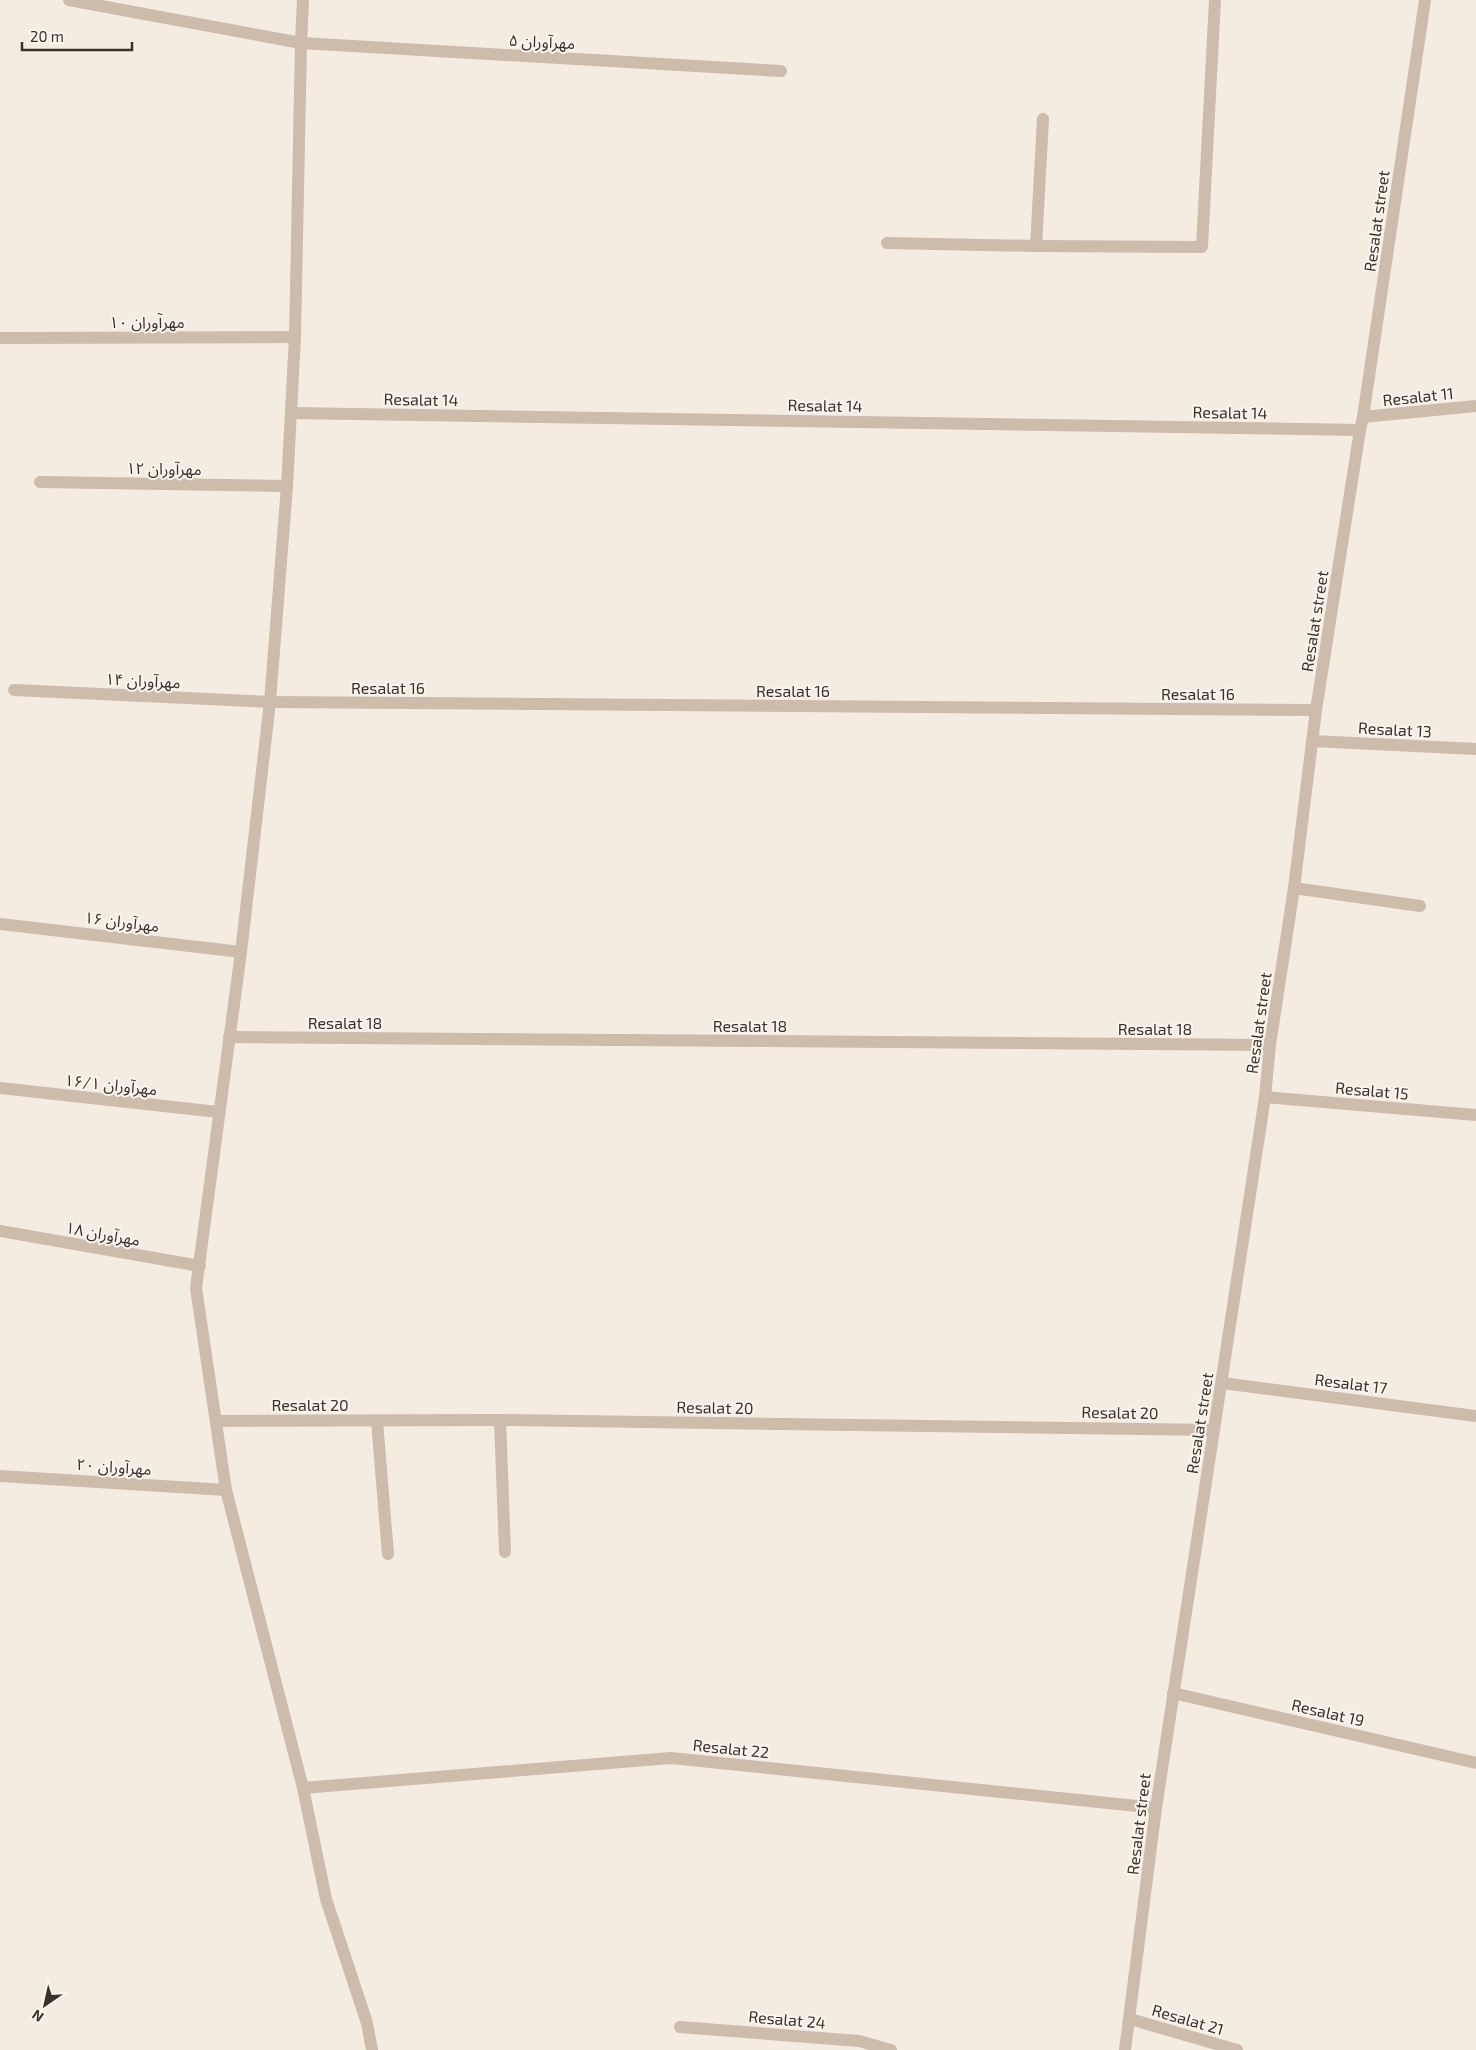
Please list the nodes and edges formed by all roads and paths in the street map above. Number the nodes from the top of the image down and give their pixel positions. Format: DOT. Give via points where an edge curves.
graph roads {
  1 [pos="70,0"];
  2 [pos="304,0"];
  3 [pos="1215,0"];
  4 [pos="1425,0"];
  5 [pos="301,43"];
  6 [pos="781,71"];
  7 [pos="1043,119"];
  8 [pos="887,243"];
  9 [pos="1036,246"];
  10 [pos="295,336"];
  11 [pos="0,338"];
  12 [pos="1476,406"];
  13 [pos="291,413"];
  14 [pos="1361,424"];
  15 [pos="40,482"];
  16 [pos="287,486"];
  17 [pos="14,690"];
  18 [pos="270,702"];
  19 [pos="1316,710"];
  20 [pos="1313,741"];
  21 [pos="1476,749"];
  22 [pos="1294,888"];
  23 [pos="1420,906"];
  24 [pos="0,924"];
  25 [pos="241,952"];
  26 [pos="228,1037"];
  27 [pos="1270,1045"];
  28 [pos="0,1088"];
  29 [pos="1265,1097"];
  30 [pos="218,1112"];
  31 [pos="1476,1115"];
  32 [pos="0,1231"];
  33 [pos="200,1266"];
  34 [pos="1222,1383"];
  35 [pos="1476,1416"];
  36 [pos="500,1420"];
  37 [pos="216,1421"];
  38 [pos="377,1421"];
  39 [pos="1214,1430"];
  40 [pos="0,1476"];
  41 [pos="226,1490"];
  42 [pos="505,1552"];
  43 [pos="388,1554"];
  44 [pos="1173,1693"];
  45 [pos="1476,1763"];
  46 [pos="303,1788"];
  47 [pos="1156,1808"];
  48 [pos="1130,2019"];
  49 [pos="680,2027"];
  50 [pos="372,2050"];
  51 [pos="891,2050"];
  52 [pos="1125,2050"];
  53 [pos="1237,2050"];
  1 -- 5 [label="street, مهرآوران ۵"];
  2 -- 5 [label="street"];
  3 -- 9 [label="street" via="1202,247"];
  4 -- 14 [label="street, Resalat street"];
  5 -- 6 [label="street, مهرآوران ۵"];
  5 -- 10 [label="street"];
  7 -- 9 [label="street"];
  8 -- 9 [label="street"];
  10 -- 11 [label="street, مهرآوران ۱۰"];
  10 -- 13 [label="street"];
  12 -- 14 [label="street, Resalat 11"];
  13 -- 14 [label="street, Resalat 14"];
  13 -- 16 [label="street"];
  14 -- 19 [label="street, Resalat street"];
  15 -- 16 [label="street, مهرآوران ۱۲"];
  16 -- 18 [label="street"];
  17 -- 18 [label="street, ۱۴ مهرآوران"];
  18 -- 19 [label="street, Resalat 16"];
  18 -- 25 [label="street"];
  19 -- 20 [label="street, Resalat street"];
  20 -- 21 [label="street, Resalat 13"];
  20 -- 22 [label="street, Resalat street"];
  22 -- 23 [label="street"];
  22 -- 27 [label="street, Resalat street"];
  24 -- 25 [label="street, مهرآوران ۱۶"];
  25 -- 26 [label="street"];
  26 -- 27 [label="street, Resalat 18"];
  26 -- 30 [label="street"];
  27 -- 29 [label="street, Resalat street"];
  28 -- 30 [label="street, مهرآوران ۱۶/۱"];
  29 -- 31 [label="street, Resalat 15"];
  29 -- 34 [label="street, Resalat street"];
  30 -- 33 [label="street"];
  32 -- 33 [label="street, مهرآوران ۱۸"];
  33 -- 37 [label="street" via="196,1288"];
  34 -- 35 [label="street, Resalat 17"];
  34 -- 39 [label="street, Resalat street"];
  36 -- 38 [label="street, Resalat 20"];
  36 -- 39 [label="street, Resalat 20"];
  36 -- 42 [label="street"];
  37 -- 38 [label="street, Resalat 20"];
  37 -- 41 [label="street"];
  38 -- 43 [label="street"];
  39 -- 44 [label="street, Resalat street"];
  40 -- 41 [label="street, مهرآوران ۲۰"];
  41 -- 46 [label="street"];
  44 -- 45 [label="street, Resalat 19"];
  44 -- 47 [label="street, Resalat street"];
  46 -- 47 [label="street, Resalat 22" via="671,1758"];
  46 -- 50 [label="street" via="326,1899 367,2023"];
  47 -- 48 [label="street, Resalat street"];
  48 -- 52 [label="street, Resalat street"];
  48 -- 53 [label="street, Resalat 21"];
  49 -- 51 [label="street, Resalat 24" via="859,2042"];
}
